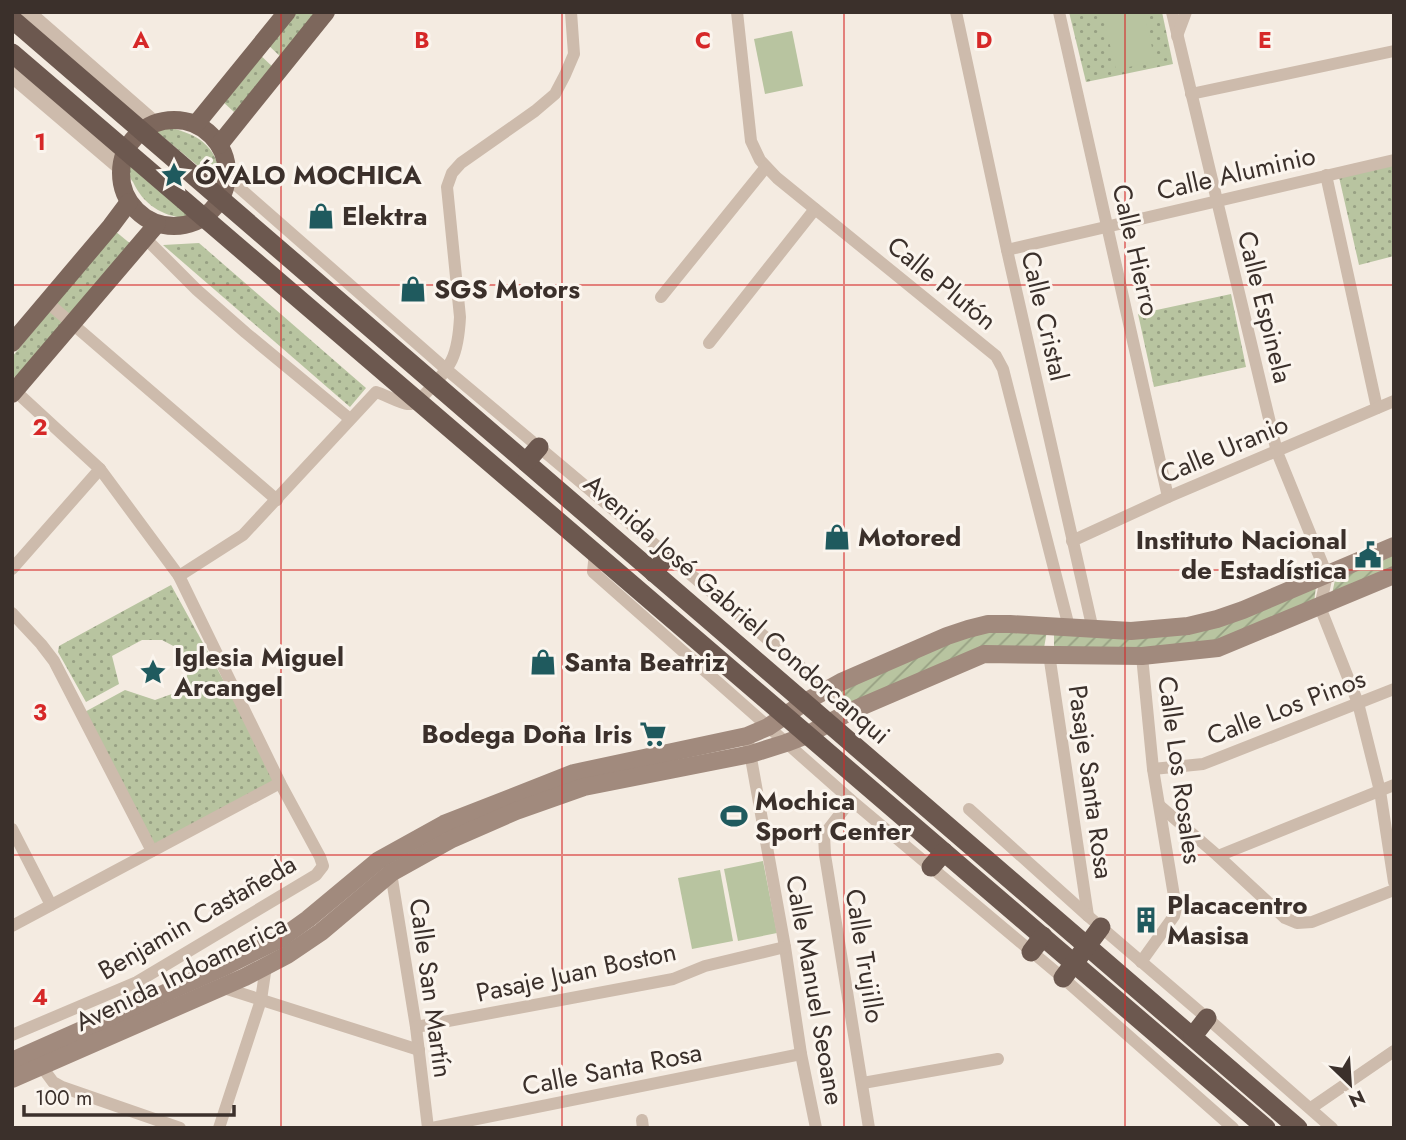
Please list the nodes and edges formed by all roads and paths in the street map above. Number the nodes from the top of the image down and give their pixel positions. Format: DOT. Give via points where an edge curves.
graph roads {
  1 [pos="27,12"];
  2 [pos="287,12"];
  3 [pos="326,12"];
  4 [pos="571,12"];
  5 [pos="737,12"];
  6 [pos="956,12"];
  7 [pos="1059,12"];
  8 [pos="1172,12"];
  9 [pos="1186,12"];
  10 [pos="12,19"];
  11 [pos="1177,36"];
  12 [pos="260,47"];
  13 [pos="1394,51"];
  14 [pos="12,53"];
  15 [pos="283,66"];
  16 [pos="12,75"];
  17 [pos="88,75"];
  18 [pos="35,84"];
  19 [pos="1191,94"];
  20 [pos="196,124"];
  21 [pos="148,126"];
  22 [pos="219,145"];
  23 [pos="123,159"];
  24 [pos="1394,160"];
  25 [pos="766,167"];
  26 [pos="1326,175"];
  27 [pos="227,177"];
  28 [pos="220,199"];
  29 [pos="1216,201"];
  30 [pos="129,202"];
  31 [pos="815,209"];
  32 [pos="203,217"];
  33 [pos="157,224"];
  34 [pos="1107,226"];
  35 [pos="145,238"];
  36 [pos="1007,250"];
  37 [pos="661,297"];
  38 [pos="47,302"];
  39 [pos="72,323"];
  40 [pos="12,343"];
  41 [pos="709,343"];
  42 [pos="441,377"];
  43 [pos="13,391"];
  44 [pos="418,401"];
  45 [pos="1394,401"];
  46 [pos="1377,408"];
  47 [pos="350,419"];
  48 [pos="1277,452"];
  49 [pos="533,455"];
  50 [pos="100,469"];
  51 [pos="1168,498"];
  52 [pos="277,500"];
  53 [pos="1072,541"];
  54 [pos="1394,546"];
  55 [pos="595,552"];
  56 [pos="667,555"];
  57 [pos="12,569"];
  58 [pos="654,573"];
  59 [pos="1327,575"];
  60 [pos="179,576"];
  61 [pos="1394,576"];
  62 [pos="1084,589"];
  63 [pos="1060,593"];
  64 [pos="1320,607"];
  65 [pos="12,613"];
  66 [pos="1069,627"];
  67 [pos="1093,630"];
  68 [pos="1049,654"];
  69 [pos="1142,656"];
  70 [pos="1394,688"];
  71 [pos="827,690"];
  72 [pos="805,702"];
  73 [pos="1359,704"];
  74 [pos="851,711"];
  75 [pos="785,715"];
  76 [pos="828,722"];
  77 [pos="768,727"];
  78 [pos="807,734"];
  79 [pos="786,743"];
  80 [pos="749,745"];
  81 [pos="1153,769"];
  82 [pos="279,783"];
  83 [pos="1394,785"];
  84 [pos="1380,791"];
  85 [pos="851,800"];
  86 [pos="1160,806"];
  87 [pos="969,809"];
  88 [pos="12,829"];
  89 [pos="152,851"];
  90 [pos="944,852"];
  91 [pos="1218,856"];
  92 [pos="386,865"];
  93 [pos="931,867"];
  94 [pos="1394,882"];
  95 [pos="1394,890"];
  96 [pos="51,905"];
  97 [pos="1095,921"];
  98 [pos="12,926"];
  99 [pos="1037,944"];
  100 [pos="1087,946"];
  101 [pos="785,947"];
  102 [pos="1141,962"];
  103 [pos="266,966"];
  104 [pos="1068,971"];
  105 [pos="221,988"];
  106 [pos="261,1000"];
  107 [pos="1207,1018"];
  108 [pos="416,1027"];
  109 [pos="12,1035"];
  110 [pos="1193,1036"];
  111 [pos="419,1050"];
  112 [pos="1394,1051"];
  113 [pos="801,1054"];
  114 [pos="998,1059"];
  115 [pos="12,1061"];
  116 [pos="43,1067"];
  117 [pos="12,1079"];
  118 [pos="863,1083"];
  119 [pos="1311,1108"];
  120 [pos="180,1128"];
  121 [pos="219,1128"];
  122 [pos="430,1128"];
  123 [pos="816,1128"];
  124 [pos="869,1128"];
  125 [pos="1233,1128"];
  126 [pos="1266,1128"];
  127 [pos="1298,1128"];
  128 [pos="1332,1128"];
  1 -- 17 [label="street"];
  2 -- 12 [label="main road"];
  3 -- 15 [label="main road"];
  4 -- 42 [label="street" via="574,54 555,94 461,163 447,187 460,317 455,354"];
  5 -- 25 [label="street, Calle Plutón" via="751,141"];
  6 -- 36 [label="street, Calle Cristal"];
  7 -- 34 [label="street, Calle Hierro"];
  8 -- 11 [label="street, Calle Espinela"];
  9 -- 11 [label="street"];
  10 -- 17 [label="highway, Avenida José Gabriel Condorcanqui"];
  11 -- 19 [label="street, Calle Espinela"];
  12 -- 15 [label="main road"];
  12 -- 20 [label="main road"];
  13 -- 19 [label="street"];
  14 -- 18 [label="highway, Avenida José Gabriel Condorcanqui"];
  15 -- 22 [label="main road"];
  16 -- 18 [label="street"];
  17 -- 21 [label="highway, Avenida José Gabriel Condorcanqui"];
  18 -- 23 [label="highway, Avenida José Gabriel Condorcanqui"];
  19 -- 29 [label="street, Calle Espinela"];
  20 -- 21 [label="main road" via="168,120"];
  20 -- 22 [label="main road"];
  21 -- 23 [label="main road" via="132,139"];
  21 -- 28 [label="highway, Avenida José Gabriel Condorcanqui"];
  22 -- 27 [label="main road"];
  23 -- 30 [label="main road" via="120,180"];
  23 -- 32 [label="highway, Avenida José Gabriel Condorcanqui"];
  24 -- 26 [label="street, Calle Aluminio"];
  25 -- 31 [label="street, Calle Plutón"];
  25 -- 37 [label="street"];
  26 -- 29 [label="street, Calle Aluminio"];
  26 -- 46 [label="street"];
  27 -- 28 [label="main road"];
  27 -- 42 [label="street, Avenida José Gabriel Condorcanqui"];
  28 -- 32 [label="main road"];
  28 -- 42 [label="highway, Avenida José Gabriel Condorcanqui"];
  29 -- 34 [label="street, Calle Aluminio"];
  29 -- 48 [label="street, Calle Espinela"];
  30 -- 33 [label="main road"];
  30 -- 38 [label="main road"];
  31 -- 41 [label="street"];
  31 -- 63 [label="street, Calle Plutón" via="996,356"];
  32 -- 33 [label="main road" via="186,224"];
  32 -- 44 [label="highway, Avenida José Gabriel Condorcanqui"];
  33 -- 35 [label="main road"];
  34 -- 36 [label="street, Calle Aluminio"];
  34 -- 51 [label="street, Calle Hierro"];
  35 -- 39 [label="main road"];
  35 -- 47 [label="street" via="197,290"];
  36 -- 53 [label="street, Calle Cristal"];
  38 -- 39 [label="street"];
  38 -- 40 [label="main road"];
  39 -- 43 [label="main road"];
  39 -- 52 [label="street"];
  42 -- 44 [label="street"];
  42 -- 49 [label="highway, Avenida José Gabriel Condorcanqui"];
  43 -- 50 [label="street"];
  44 -- 47 [label="street" via="407,404 376,392"];
  44 -- 55 [label="highway, Avenida José Gabriel Condorcanqui"];
  45 -- 46 [label="street, Calle Uranio"];
  46 -- 48 [label="street, Calle Uranio"];
  47 -- 52 [label="street"];
  48 -- 51 [label="street, Calle Uranio"];
  48 -- 59 [label="street, Calle Espinela"];
  49 -- 56 [label="street"];
  49 -- 58 [label="highway, Avenida José Gabriel Condorcanqui"];
  50 -- 57 [label="street"];
  50 -- 60 [label="street"];
  51 -- 53 [label="street, Calle Uranio"];
  52 -- 60 [label="street" via="243,535"];
  53 -- 62 [label="street, Calle Cristal"];
  54 -- 59 [label="main road, Avenida Indoamerica"];
  55 -- 75 [label="highway, Avenida José Gabriel Condorcanqui"];
  55 -- 77 [label="street" via="593,572"];
  56 -- 58 [label="highway"];
  56 -- 71 [label="street"];
  58 -- 72 [label="highway, Avenida José Gabriel Condorcanqui"];
  59 -- 64 [label="street"];
  59 -- 67 [label="main road, Avenida Indoamerica" via="1243,610 1188,626"];
  60 -- 82 [label="street"];
  61 -- 64 [label="main road, Avenida Indoamerica"];
  62 -- 63 [label="street"];
  62 -- 67 [label="street, Calle Cristal"];
  63 -- 66 [label="street, Calle Plutón"];
  64 -- 69 [label="main road, Avenida Indoamerica" via="1219,648"];
  64 -- 73 [label="street"];
  65 -- 89 [label="street" via="54,661"];
  66 -- 67 [label="main road, Avenida Indoamerica"];
  66 -- 71 [label="main road, Avenida Indoamerica" via="988,624 968,629"];
  68 -- 69 [label="main road, Avenida Indoamerica"];
  68 -- 74 [label="main road, Avenida Indoamerica" via="984,654"];
  68 -- 97 [label="street, Pasaje Santa Rosa"];
  69 -- 81 [label="street, Calle Los Rosales"];
  70 -- 73 [label="street, Calle Los Pinos"];
  71 -- 72 [label="main road, Avenida Indoamerica"];
  71 -- 74 [label="street"];
  72 -- 75 [label="main road, Avenida Indoamerica"];
  72 -- 76 [label="highway, Avenida José Gabriel Condorcanqui"];
  73 -- 81 [label="street, Calle Los Pinos" via="1203,764"];
  73 -- 84 [label="street"];
  74 -- 76 [label="main road, Avenida Indoamerica"];
  75 -- 77 [label="main road, Avenida Indoamerica"];
  75 -- 78 [label="highway, Avenida José Gabriel Condorcanqui"];
  76 -- 78 [label="main road, Avenida Indoamerica"];
  76 -- 100 [label="highway, Avenida José Gabriel Condorcanqui"];
  77 -- 79 [label="street"];
  77 -- 80 [label="main road, Avenida Indoamerica"];
  78 -- 79 [label="main road, Avenida Indoamerica"];
  78 -- 90 [label="highway, Avenida José Gabriel Condorcanqui"];
  79 -- 80 [label="main road, Avenida Indoamerica"];
  79 -- 85 [label="street"];
  80 -- 92 [label="main road, Avenida Indoamerica" via="584,787"];
  80 -- 101 [label="street, Calle Manuel Seoane"];
  81 -- 86 [label="street, Calle Los Rosales"];
  82 -- 89 [label="street"];
  82 -- 109 [label="street, Benjamin Castañeda" via="320,857 323,866 316,874 137,982"];
  83 -- 84 [label="street"];
  84 -- 91 [label="street"];
  84 -- 94 [label="street"];
  85 -- 93 [label="street"];
  85 -- 118 [label="street, Calle Trujillo" via="824,835"];
  86 -- 91 [label="street"];
  86 -- 102 [label="street, Calle Los Rosales" via="1177,908"];
  87 -- 97 [label="street"];
  88 -- 96 [label="street"];
  89 -- 96 [label="street"];
  90 -- 93 [label="highway"];
  90 -- 99 [label="highway, Avenida José Gabriel Condorcanqui"];
  91 -- 95 [label="street" via="1285,918 1297,923 1312,922"];
  92 -- 103 [label="main road, Avenida Indoamerica" via="321,932"];
  92 -- 108 [label="street, Calle San Martín"];
  92 -- 115 [label="main road, Avenida Indoamerica" via="280,939"];
  93 -- 99 [label="street"];
  96 -- 98 [label="street"];
  97 -- 100 [label="highway"];
  97 -- 102 [label="street"];
  99 -- 104 [label="highway, Avenida José Gabriel Condorcanqui"];
  100 -- 104 [label="highway"];
  100 -- 110 [label="highway, Avenida José Gabriel Condorcanqui"];
  101 -- 108 [label="street, Pasaje Juan Boston" via="705,966 673,979"];
  101 -- 113 [label="street, Calle Manuel Seoane"];
  102 -- 107 [label="street"];
  103 -- 105 [label="main road, Avenida Indoamerica"];
  103 -- 106 [label="street"];
  104 -- 125 [label="street"];
  104 -- 126 [label="highway, Avenida José Gabriel Condorcanqui"];
  105 -- 106 [label="street"];
  105 -- 116 [label="main road, Avenida Indoamerica"];
  106 -- 111 [label="street"];
  106 -- 121 [label="street"];
  107 -- 110 [label="highway"];
  107 -- 119 [label="street"];
  108 -- 111 [label="street, Calle San Martín"];
  110 -- 127 [label="highway, Avenida José Gabriel Condorcanqui"];
  111 -- 122 [label="street, Calle San Martín"];
  112 -- 119 [label="street"];
  113 -- 122 [label="street, Calle Santa Rosa"];
  113 -- 123 [label="street, Calle Manuel Seoane"];
  114 -- 118 [label="street"];
  116 -- 117 [label="main road, Avenida Indoamerica"];
  116 -- 120 [label="street" via="62,1087"];
  118 -- 124 [label="street, Calle Trujillo"];
  119 -- 128 [label="street"];
}
